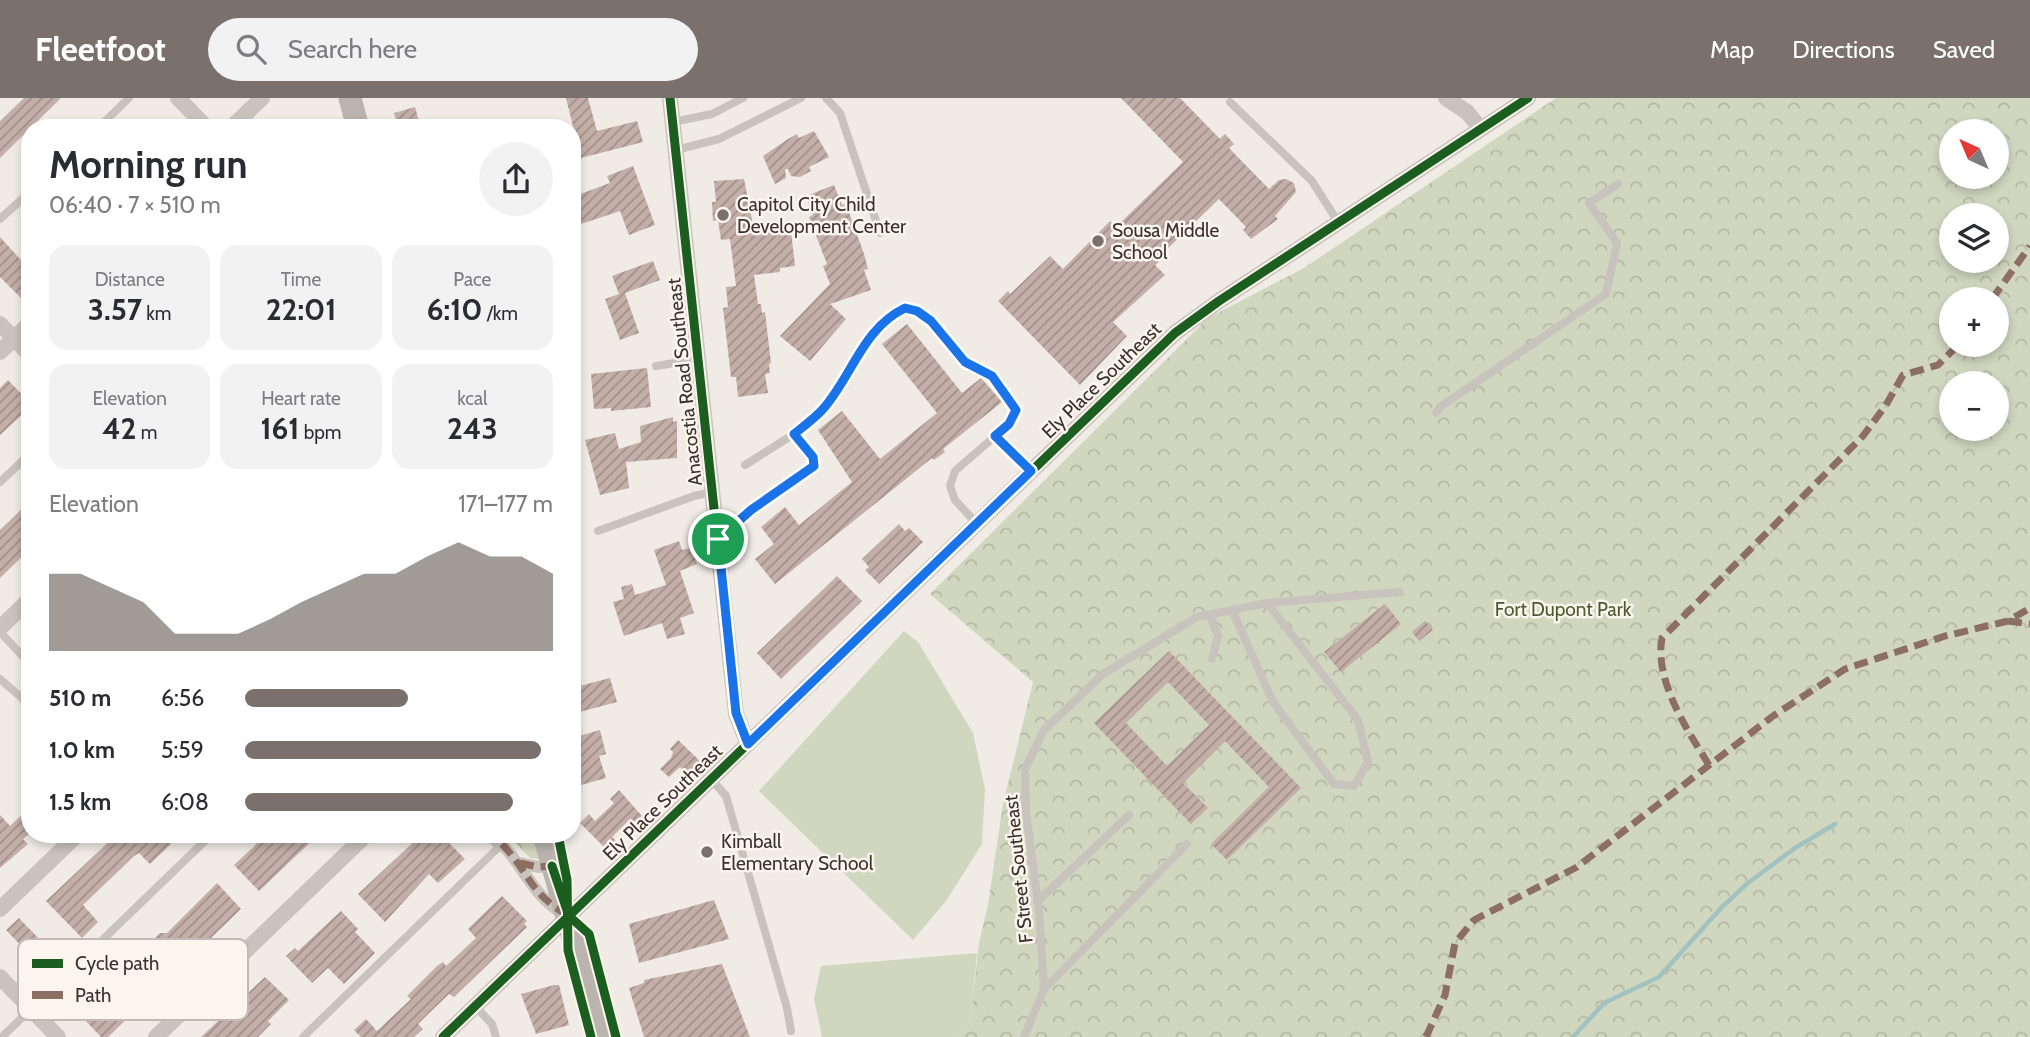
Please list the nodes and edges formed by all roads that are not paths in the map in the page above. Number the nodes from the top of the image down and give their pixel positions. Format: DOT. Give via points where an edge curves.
graph roads {
  1 [pos="128,98"];
  2 [pos="177,98"];
  3 [pos="350,98"];
  4 [pos="357,98"];
  5 [pos="670,98"];
  6 [pos="743,98"];
  7 [pos="801,98"];
  8 [pos="827,98"];
  9 [pos="1446,98"];
  10 [pos="1528,98"];
  11 [pos="254,101"];
  12 [pos="1230,102"];
  13 [pos="107,119"];
  14 [pos="198,119"];
  15 [pos="239,119"];
  16 [pos="356,119"];
  17 [pos="363,119"];
  18 [pos="673,122"];
  19 [pos="1481,129"];
  20 [pos="676,150"];
  21 [pos="1618,184"];
  22 [pos="21,200"];
  23 [pos="0,219"];
  24 [pos="1338,222"];
  25 [pos="880,233"];
  26 [pos="0,324"];
  27 [pos="21,332"];
  28 [pos="14,339"];
  29 [pos="21,346"];
  30 [pos="0,352"];
  31 [pos="699,359"];
  32 [pos="656,366"];
  33 [pos="1436,413"];
  34 [pos="794,434"];
  35 [pos="995,436"];
  36 [pos="21,462"];
  37 [pos="745,465"];
  38 [pos="1031,471"];
  39 [pos="0,482"];
  40 [pos="713,492"];
  41 [pos="977,523"];
  42 [pos="598,531"];
  43 [pos="718,539"];
  44 [pos="1400,592"];
  45 [pos="1267,603"];
  46 [pos="21,608"];
  47 [pos="1232,610"];
  48 [pos="1210,615"];
  49 [pos="0,630"];
  50 [pos="21,654"];
  51 [pos="1212,659"];
  52 [pos="0,679"];
  53 [pos="21,697"];
  54 [pos="748,744"];
  55 [pos="712,780"];
  56 [pos="1129,815"];
  57 [pos="69,843"];
  58 [pos="203,843"];
  59 [pos="358,843"];
  60 [pos="494,843"];
  61 [pos="502,843"];
  62 [pos="546,843"];
  63 [pos="560,843"];
  64 [pos="1187,844"];
  65 [pos="520,863"];
  66 [pos="552,866"];
  67 [pos="1038,901"];
  68 [pos="0,909"];
  69 [pos="569,916"];
  70 [pos="103,939"];
  71 [pos="248,949"];
  72 [pos="0,977"];
  73 [pos="1044,989"];
  74 [pos="18,996"];
  75 [pos="475,1006"];
  76 [pos="20,1020"];
  77 [pos="42,1020"];
  78 [pos="174,1020"];
  79 [pos="791,1031"];
  80 [pos="2,1037"];
  81 [pos="58,1037"];
  82 [pos="156,1037"];
  83 [pos="303,1037"];
  84 [pos="443,1037"];
  85 [pos="496,1037"];
  86 [pos="601,1037"];
  87 [pos="1024,1037"];
  1 -- 13 [label="lane"];
  2 -- 14 [label="street"];
  3 -- 16 [label="main road"];
  4 -- 17 [label="main road"];
  5 -- 18 [label="street, Anacostia Road Southeast"];
  6 -- 18 [label="lane" via="712,114"];
  7 -- 20 [label="lane" via="719,139"];
  8 -- 25 [label="lane" via="840,113"];
  9 -- 19 [label="street"];
  10 -- 19 [label="street, Ely Place Southeast"];
  11 -- 15 [label="street"];
  12 -- 24 [label="lane" via="1312,181"];
  18 -- 20 [label="street, Anacostia Road Southeast"];
  19 -- 24 [label="street, Ely Place Southeast"];
  20 -- 31 [label="street, Anacostia Road Southeast"];
  21 -- 33 [label="lane" via="1589,203 1617,243 1606,294"];
  22 -- 23 [label="lane"];
  24 -- 38 [label="street, Ely Place Southeast" via="1175,333"];
  26 -- 28 [label="street"];
  27 -- 28 [label="street"];
  28 -- 29 [label="street"];
  28 -- 30 [label="street"];
  31 -- 32 [label="lane"];
  31 -- 40 [label="street, Anacostia Road Southeast"];
  34 -- 35 [label="lane" via="823,410 873,334 892,314 905,308 931,321 965,362 992,376 1016,410"];
  34 -- 37 [label="lane"];
  34 -- 43 [label="lane" via="813,457 814,466"];
  35 -- 38 [label="lane"];
  35 -- 41 [label="lane" via="954,471 950,486 955,500"];
  36 -- 39 [label="lane"];
  38 -- 41 [label="street, Ely Place Southeast"];
  40 -- 42 [label="lane"];
  40 -- 43 [label="street, Anacostia Road Southeast"];
  41 -- 54 [label="street, Ely Place Southeast"];
  43 -- 54 [label="street, Anacostia Road Southeast" via="736,713"];
  44 -- 45 [label="lane, F Street Southeast"];
  45 -- 47 [label="lane, F Street Southeast"];
  45 -- 47 [label="lane" via="1358,720 1368,762 1354,786 1334,784 1273,702"];
  46 -- 49 [label="street"];
  47 -- 48 [label="lane, F Street Southeast"];
  48 -- 51 [label="lane" via="1218,636"];
  48 -- 67 [label="lane, F Street Southeast" via="1197,617 1103,674 1044,730 1025,769"];
  49 -- 50 [label="lane"];
  52 -- 53 [label="lane"];
  54 -- 55 [label="street, Ely Place Southeast"];
  55 -- 69 [label="street, Ely Place Southeast"];
  55 -- 79 [label="lane" via="726,796"];
  56 -- 67 [label="lane"];
  57 -- 68 [label="street"];
  58 -- 70 [label="lane"];
  59 -- 71 [label="street"];
  60 -- 83 [label="lane"];
  61 -- 65 [label="street"];
  62 -- 66 [label="main road"];
  63 -- 69 [label="main road"];
  64 -- 73 [label="lane"];
  65 -- 66 [label="street"];
  65 -- 69 [label="street" via="546,903"];
  66 -- 69 [label="main road"];
  67 -- 73 [label="lane, F Street Southeast"];
  69 -- 75 [label="street, Ely Place Southeast"];
  69 -- 86 [label="main road"];
  72 -- 74 [label="street"];
  73 -- 87 [label="lane, F Street Southeast"];
  75 -- 84 [label="street, Ely Place Southeast"];
  75 -- 85 [label="lane" via="492,1024"];
  76 -- 80 [label="lane"];
  77 -- 81 [label="street"];
  78 -- 82 [label="street"];
}
